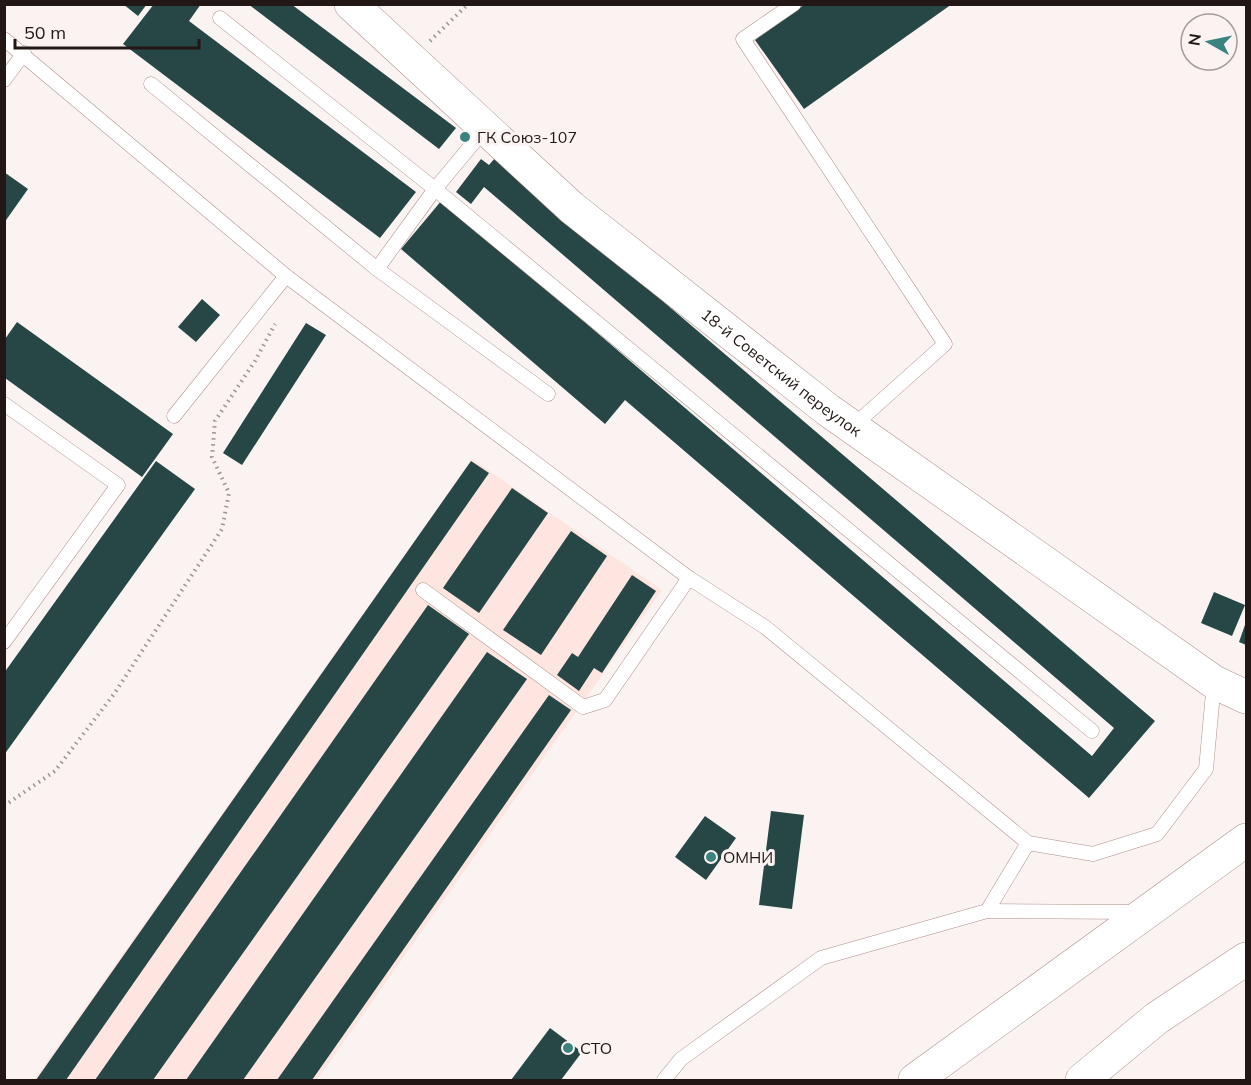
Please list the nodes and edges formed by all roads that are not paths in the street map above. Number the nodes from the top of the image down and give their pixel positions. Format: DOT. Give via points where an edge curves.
graph roads {
  1 [pos="351,4"];
  2 [pos="794,4"];
  3 [pos="220,18"];
  4 [pos="4,39"];
  5 [pos="24,53"];
  6 [pos="4,80"];
  7 [pos="151,84"];
  8 [pos="485,129"];
  9 [pos="435,189"];
  10 [pos="377,269"];
  11 [pos="286,276"];
  12 [pos="548,394"];
  13 [pos="4,404"];
  14 [pos="174,416"];
  15 [pos="852,427"];
  16 [pos="689,578"];
  17 [pos="423,590"];
  18 [pos="4,642"];
  19 [pos="1214,682"];
  20 [pos="1246,697"];
  21 [pos="1092,731"];
  22 [pos="1246,840"];
  23 [pos="1029,843"];
  24 [pos="987,911"];
  25 [pos="1145,912"];
  26 [pos="1246,959"];
  27 [pos="664,1080"];
  28 [pos="915,1080"];
  29 [pos="1082,1080"];
  1 -- 8 [label="street, 18-й Советский переулок"];
  2 -- 15 [label="lane" via="743,39 945,344"];
  3 -- 9 [label="lane"];
  4 -- 5 [label="lane"];
  5 -- 6 [label="lane"];
  5 -- 11 [label="lane"];
  7 -- 10 [label="lane"];
  8 -- 9 [label="lane"];
  8 -- 15 [label="street, 18-й Советский переулок" via="572,208"];
  9 -- 10 [label="lane"];
  9 -- 21 [label="lane"];
  10 -- 12 [label="lane"];
  11 -- 14 [label="lane"];
  11 -- 16 [label="lane"];
  13 -- 18 [label="lane" via="118,485"];
  15 -- 19 [label="street, 18-й Советский переулок"];
  16 -- 17 [label="lane" via="605,700 583,707"];
  16 -- 23 [label="lane" via="765,627"];
  19 -- 20 [label="street, 18-й Советский переулок"];
  19 -- 23 [label="lane" via="1206,770 1157,834 1093,854"];
  22 -- 25 [label="street"];
  23 -- 24 [label="lane"];
  24 -- 25 [label="lane"];
  24 -- 27 [label="lane" via="821,958 681,1059"];
  25 -- 28 [label="street"];
  26 -- 29 [label="street" via="1157,1018"];
}
